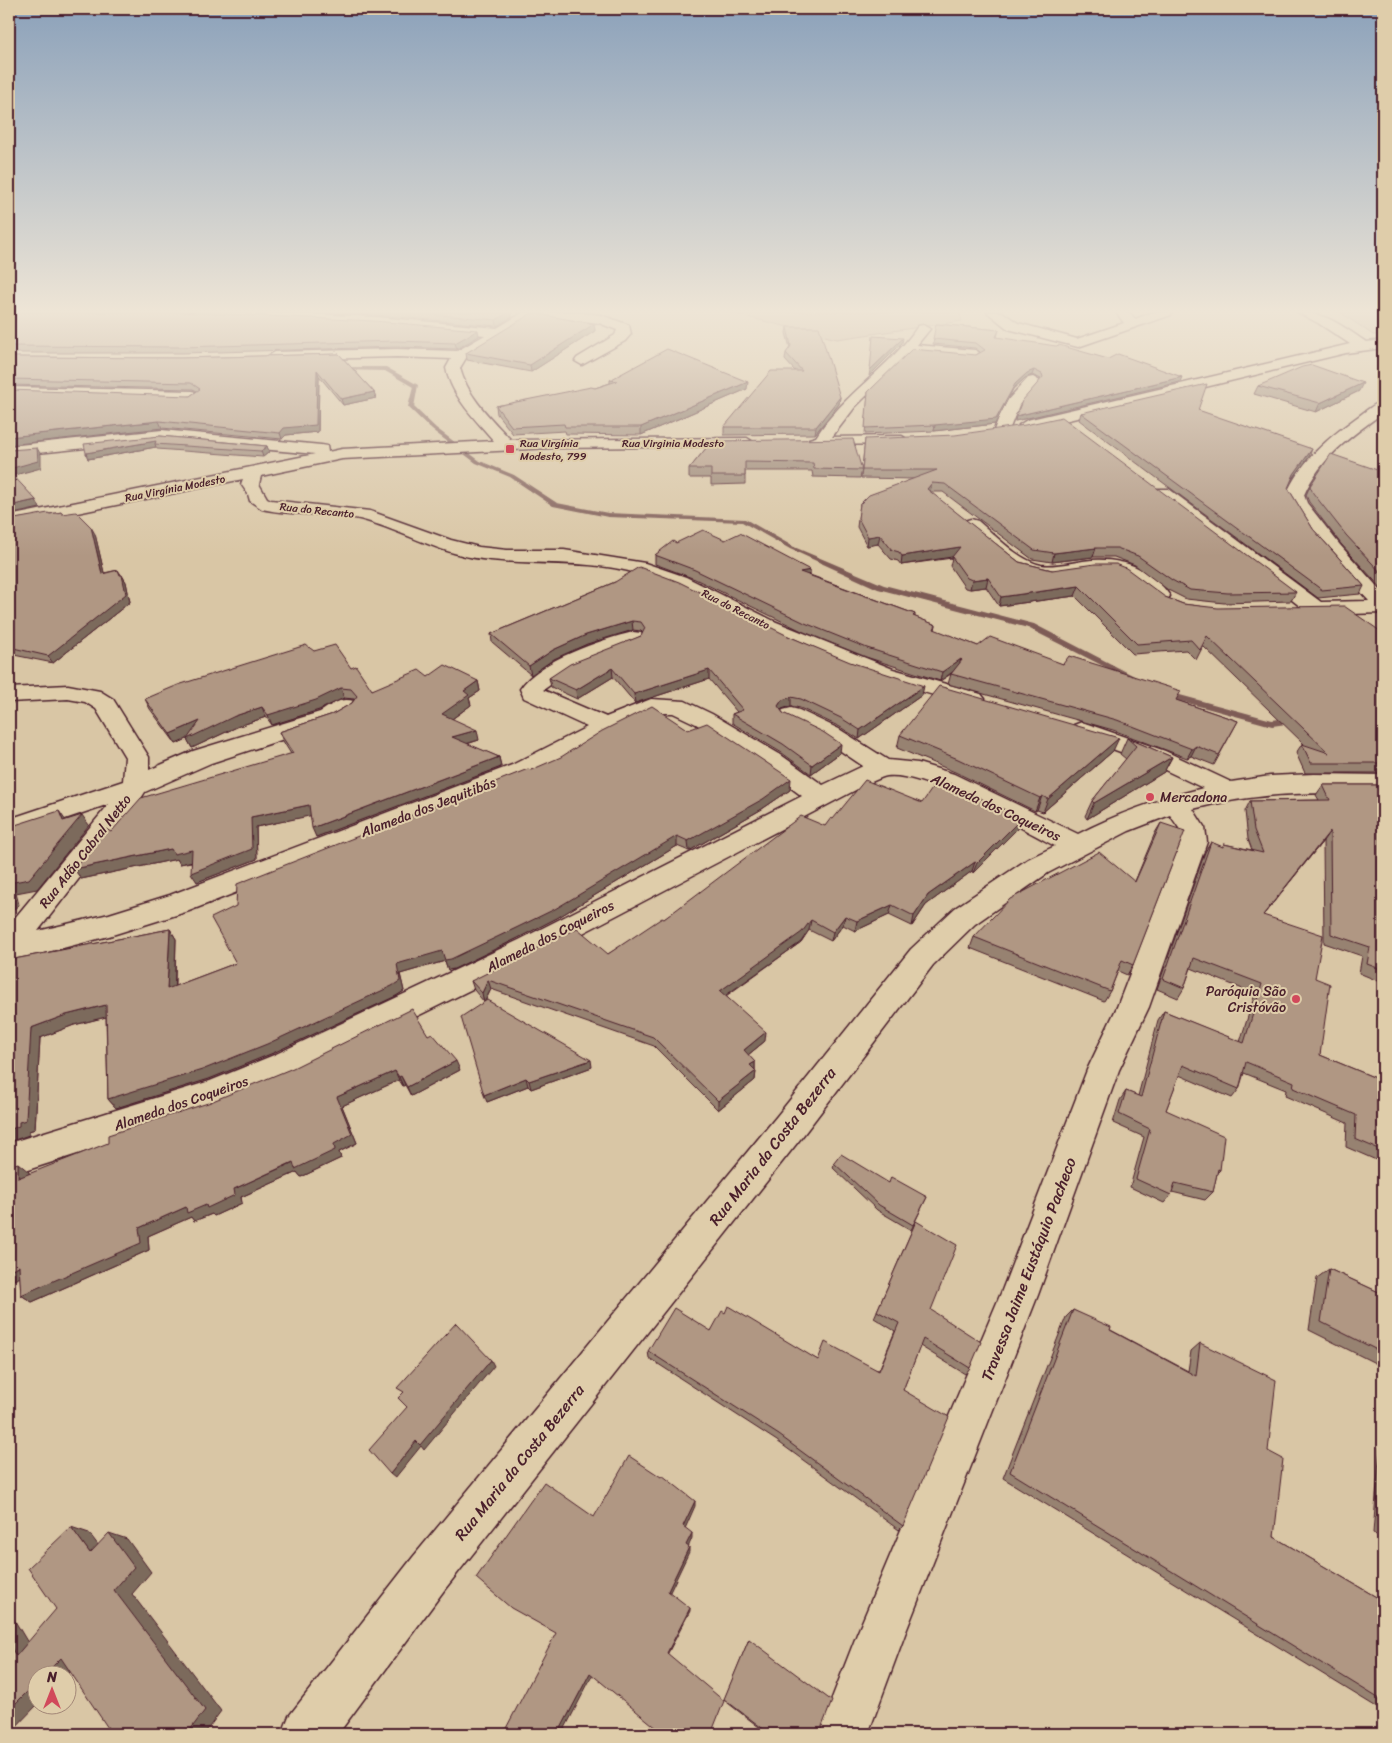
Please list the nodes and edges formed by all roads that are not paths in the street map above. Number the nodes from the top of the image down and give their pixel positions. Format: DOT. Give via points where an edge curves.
graph roads {
  1 [pos="127,393"];
  2 [pos="466,393"];
  3 [pos="861,393"];
  4 [pos="1022,393"];
  5 [pos="1162,393"];
  6 [pos="150,394"];
  7 [pos="193,396"];
  8 [pos="1383,406"];
  9 [pos="1062,417"];
  10 [pos="1078,430"];
  11 [pos="919,440"];
  12 [pos="795,442"];
  13 [pos="821,442"];
  14 [pos="761,443"];
  15 [pos="507,446"];
  16 [pos="9,451"];
  17 [pos="342,454"];
  18 [pos="253,473"];
  19 [pos="1152,485"];
  20 [pos="958,514"];
  21 [pos="9,522"];
  22 [pos="1179,606"];
  23 [pos="1383,606"];
  24 [pos="1282,609"];
  25 [pos="1317,609"];
  26 [pos="633,638"];
  27 [pos="9,695"];
  28 [pos="346,706"];
  29 [pos="994,706"];
  30 [pos="791,714"];
  31 [pos="1065,725"];
  32 [pos="608,727"];
  33 [pos="883,768"];
  34 [pos="1383,784"];
  35 [pos="135,786"];
  36 [pos="1228,791"];
  37 [pos="821,797"];
  38 [pos="1177,804"];
  39 [pos="9,829"];
  40 [pos="1079,846"];
  41 [pos="9,946"];
  42 [pos="9,950"];
  43 [pos="9,1158"];
  44 [pos="307,1734"];
  45 [pos="842,1734"];
  1 -- 6 [label="street"];
  2 -- 15 [label="street"];
  3 -- 13 [label="street" via="830,426"];
  4 -- 9 [label="street" via="996,431"];
  5 -- 9 [label="street"];
  6 -- 7 [label="street"];
  8 -- 23 [label="street" via="1322,455 1303,476 1295,495 1298,504 1333,549"];
  9 -- 10 [label="street"];
  11 -- 13 [label="street"];
  12 -- 13 [label="street"];
  14 -- 15 [label="street, Rua Virginia Modesto" via="576,442"];
  15 -- 17 [label="street, Rua Virginia Modesto"];
  16 -- 17 [label="street" via="162,435 281,445"];
  17 -- 18 [label="street, Rua Virgínia Modesto"];
  18 -- 21 [label="street, Rua Virgínia Modesto"];
  18 -- 29 [label="street, Rua do Recanto" via="250,484 262,503 370,516 444,544 478,553 564,556 638,568 679,582 766,625 877,670"];
  19 -- 25 [label="street"];
  20 -- 22 [label="street" via="1035,570 1068,571 1116,565 1129,570 1164,600"];
  23 -- 25 [label="street"];
  24 -- 25 [label="street"];
  26 -- 32 [label="street" via="559,669 534,683 531,689 540,698"];
  27 -- 35 [label="street, Rua Adão Cabral Netto" via="68,692 92,696 105,704 136,758"];
  28 -- 35 [label="street" via="328,717 202,757"];
  30 -- 33 [label="street" via="839,739"];
  31 -- 36 [label="street" via="1138,748"];
  32 -- 37 [label="street, Alameda dos Jequitibás" via="652,706 677,706 704,718"];
  32 -- 42 [label="street, Alameda dos Jequitibás" via="521,771 179,903 109,925"];
  33 -- 37 [label="street, Alameda dos Coqueiros"];
  33 -- 40 [label="street, Alameda dos Coqueiros" via="900,768 945,780"];
  34 -- 36 [label="street, Rua Maria da Costa Bezerra" via="1314,783"];
  35 -- 39 [label="street"];
  35 -- 41 [label="street, Rua Adão Cabral Netto" via="112,820"];
  36 -- 38 [label="street, Rua Maria da Costa Bezerra"];
  37 -- 43 [label="street, Alameda dos Coqueiros" via="529,948 286,1065 214,1094"];
  38 -- 40 [label="street, Rua Maria da Costa Bezerra" via="1120,824"];
  38 -- 45 [label="street, Travessa Jaime Eustáquio Pacheco" via="1192,828 1194,842 1165,924 1133,1007 1103,1070 1019,1295"];
  40 -- 44 [label="street, Rua Maria da Costa Bezerra" via="1003,888 965,916 922,957 429,1573"];
}
